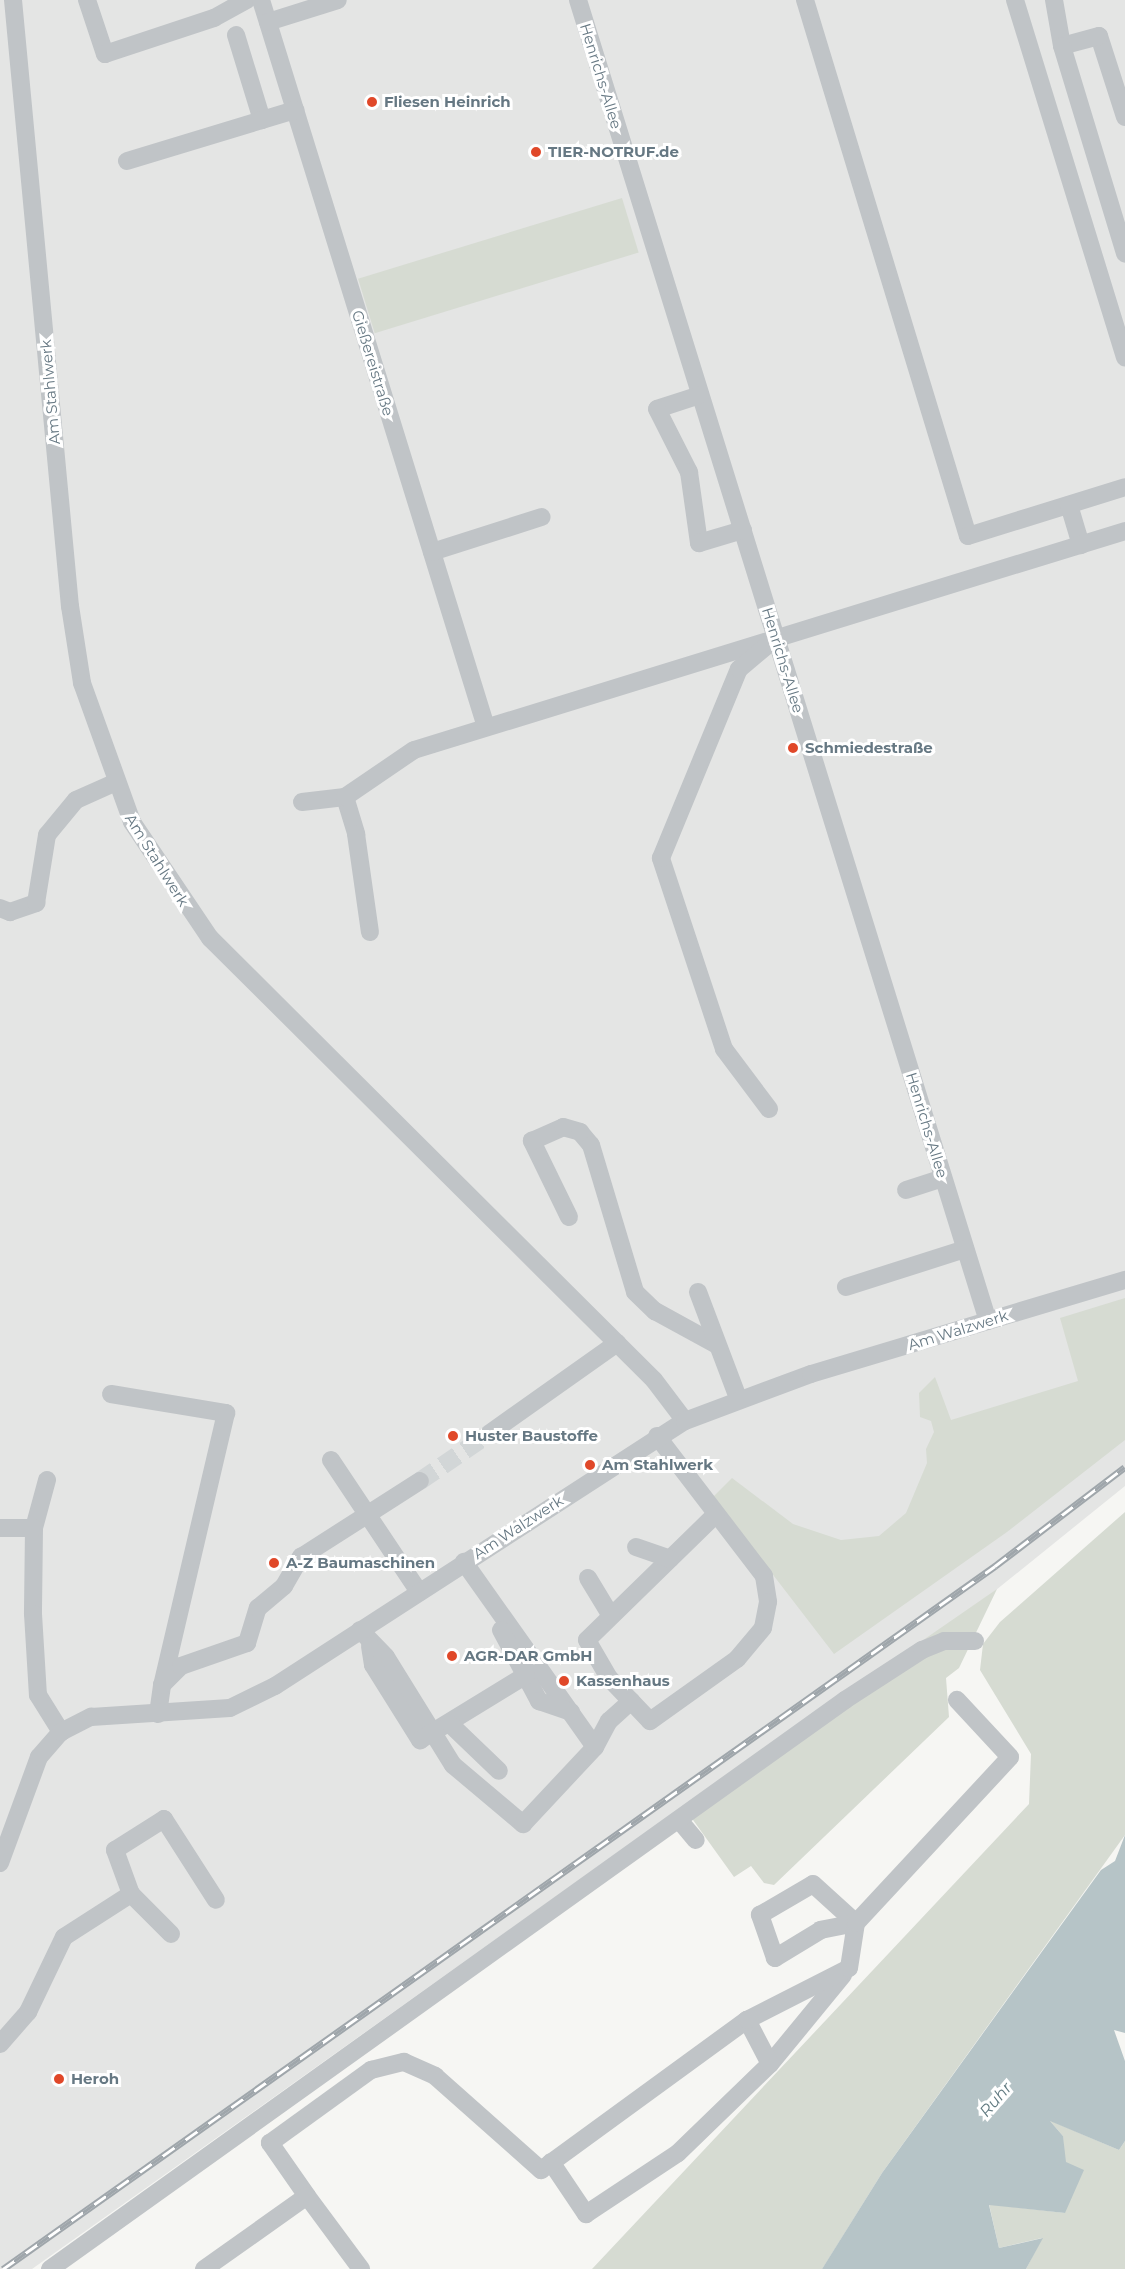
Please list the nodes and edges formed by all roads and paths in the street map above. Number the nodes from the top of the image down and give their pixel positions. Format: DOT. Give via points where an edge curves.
graph roads {
  1 [pos="13,0"];
  2 [pos="87,0"];
  3 [pos="247,0"];
  4 [pos="261,0"];
  5 [pos="338,0"];
  6 [pos="578,0"];
  7 [pos="805,0"];
  8 [pos="1015,0"];
  9 [pos="1054,0"];
  10 [pos="268,22"];
  11 [pos="236,35"];
  12 [pos="1062,46"];
  13 [pos="295,110"];
  14 [pos="1125,117"];
  15 [pos="262,120"];
  16 [pos="127,161"];
  17 [pos="1125,254"];
  18 [pos="1125,357"];
  19 [pos="700,395"];
  20 [pos="1125,487"];
  21 [pos="1069,505"];
  22 [pos="543,517"];
  23 [pos="743,530"];
  24 [pos="1125,531"];
  25 [pos="1081,545"];
  26 [pos="432,552"];
  27 [pos="776,638"];
  28 [pos="486,727"];
  29 [pos="114,783"];
  30 [pos="345,797"];
  31 [pos="302,802"];
  32 [pos="0,908"];
  33 [pos="370,932"];
  34 [pos="769,1109"];
  35 [pos="943,1178"];
  36 [pos="906,1190"];
  37 [pos="569,1217"];
  38 [pos="965,1249"];
  39 [pos="1125,1280"];
  40 [pos="846,1287"];
  41 [pos="698,1292"];
  42 [pos="987,1321"];
  43 [pos="617,1343"];
  44 [pos="717,1345"];
  45 [pos="111,1394"];
  46 [pos="738,1398"];
  47 [pos="685,1421"];
  48 [pos="490,1433"];
  49 [pos="657,1436"];
  50 [pos="331,1460"];
  51 [pos="47,1480"];
  52 [pos="420,1481"];
  53 [pos="716,1514"];
  54 [pos="368,1517"];
  55 [pos="0,1528"];
  56 [pos="34,1528"];
  57 [pos="636,1547"];
  58 [pos="670,1559"];
  59 [pos="464,1562"];
  60 [pos="588,1578"];
  61 [pos="484,1590"];
  62 [pos="419,1592"];
  63 [pos="610,1616"];
  64 [pos="365,1638"];
  65 [pos="975,1641"];
  66 [pos="526,1675"];
  67 [pos="162,1685"];
  68 [pos="957,1700"];
  69 [pos="631,1701"];
  70 [pos="571,1712"];
  71 [pos="158,1714"];
  72 [pos="450,1723"];
  73 [pos="61,1732"];
  74 [pos="426,1732"];
  75 [pos="595,1747"];
  76 [pos="499,1771"];
  77 [pos="679,1820"];
  78 [pos="696,1840"];
  79 [pos="0,1863"];
  80 [pos="131,1894"];
  81 [pos="216,1900"];
  82 [pos="856,1923"];
  83 [pos="171,1935"];
  84 [pos="849,1968"];
  85 [pos="747,2020"];
  86 [pos="0,2044"];
  87 [pos="770,2064"];
  88 [pos="551,2163"];
  89 [pos="308,2196"];
  90 [pos="50,2269"];
  91 [pos="204,2269"];
  92 [pos="361,2269"];
  1 -- 29 [label="street, Am Stahlwerk" via="70,606 82,683"];
  2 -- 3 [label="street" via="105,54 214,18"];
  4 -- 10 [label="street, Gießereistraße"];
  5 -- 10 [label="street"];
  6 -- 19 [label="street, Henrichs-Allee"];
  7 -- 21 [label="street" via="968,536"];
  8 -- 18 [label="street"];
  9 -- 12 [label="street"];
  10 -- 13 [label="street, Gießereistraße"];
  11 -- 15 [label="street"];
  12 -- 14 [label="street" via="1099,36"];
  12 -- 17 [label="street"];
  13 -- 15 [label="street"];
  13 -- 26 [label="street, Gießereistraße"];
  15 -- 16 [label="street"];
  19 -- 23 [label="street, Henrichs-Allee"];
  19 -- 23 [label="street" via="657,408 689,472 699,543"];
  20 -- 21 [label="street"];
  21 -- 25 [label="street"];
  22 -- 26 [label="street"];
  23 -- 27 [label="street, Henrichs-Allee"];
  24 -- 25 [label="street"];
  25 -- 27 [label="street"];
  26 -- 28 [label="street, Gießereistraße"];
  27 -- 28 [label="street"];
  27 -- 34 [label="street" via="739,669 661,858 724,1049"];
  27 -- 35 [label="street, Henrichs-Allee"];
  28 -- 30 [label="street" via="414,750"];
  29 -- 32 [label="street" via="76,800 48,835 36,903 10,912"];
  29 -- 43 [label="street, Am Stahlwerk" via="146,847 210,938"];
  30 -- 31 [label="street"];
  30 -- 33 [label="street" via="356,834"];
  35 -- 36 [label="street"];
  35 -- 38 [label="street, Henrichs-Allee"];
  37 -- 44 [label="street" via="532,1141 562,1127 580,1132 591,1145 635,1292 655,1311"];
  38 -- 40 [label="street"];
  38 -- 42 [label="street, Henrichs-Allee"];
  39 -- 42 [label="street, Am Walzwerk"];
  41 -- 44 [label="street"];
  42 -- 46 [label="street, Am Walzwerk"];
  43 -- 47 [label="street, Am Stahlwerk"];
  43 -- 48 [label="street"];
  44 -- 46 [label="street"];
  45 -- 67 [label="street" via="226,1413"];
  46 -- 47 [label="street, Am Walzwerk"];
  47 -- 49 [label="street, Am Walzwerk"];
  49 -- 53 [label="street"];
  49 -- 59 [label="street, Am Walzwerk"];
  50 -- 54 [label="street"];
  51 -- 56 [label="street"];
  52 -- 54 [label="street"];
  53 -- 58 [label="street"];
  53 -- 69 [label="street" via="764,1576 768,1602 763,1628 737,1659 650,1721"];
  54 -- 62 [label="street"];
  54 -- 67 [label="street" via="301,1557 284,1586 258,1608 247,1643 181,1666"];
  55 -- 56 [label="street"];
  56 -- 73 [label="street" via="38,1695"];
  57 -- 58 [label="street"];
  58 -- 63 [label="street"];
  59 -- 61 [label="street"];
  59 -- 62 [label="street, Am Walzwerk"];
  60 -- 63 [label="street"];
  61 -- 66 [label="street" via="490,1613"];
  61 -- 70 [label="street"];
  62 -- 64 [label="street, Am Walzwerk"];
  63 -- 69 [label="street" via="587,1640"];
  64 -- 71 [label="street, Am Walzwerk" via="230,1708"];
  64 -- 74 [label="street" via="386,1657"];
  65 -- 77 [label="street" via="944,1641 922,1650"];
  66 -- 70 [label="street" via="539,1701"];
  66 -- 72 [label="street" via="486,1691"];
  67 -- 71 [label="street"];
  68 -- 82 [label="street" via="1010,1757"];
  69 -- 75 [label="street" via="609,1721"];
  70 -- 75 [label="street"];
  71 -- 73 [label="street, Am Walzwerk" via="91,1717"];
  72 -- 74 [label="street"];
  72 -- 76 [label="street"];
  73 -- 79 [label="street, Am Walzwerk" via="39,1757"];
  74 -- 75 [label="street" via="453,1765 523,1824"];
  77 -- 78 [label="street"];
  77 -- 90 [label="street"];
  80 -- 81 [label="street" via="115,1850 164,1819"];
  80 -- 83 [label="street"];
  80 -- 86 [label="street" via="64,1937 28,2012"];
  82 -- 82 [label="street" via="813,1884 760,1915 775,1958 821,1930"];
  82 -- 84 [label="street"];
  84 -- 85 [label="street"];
  84 -- 87 [label="street"];
  85 -- 87 [label="street"];
  85 -- 88 [label="street"];
  87 -- 88 [label="street" via="678,2153 586,2214"];
  88 -- 89 [label="street" via="541,2170 435,2076 404,2062 371,2070 270,2143"];
  89 -- 91 [label="street"];
  89 -- 92 [label="street"];
}
